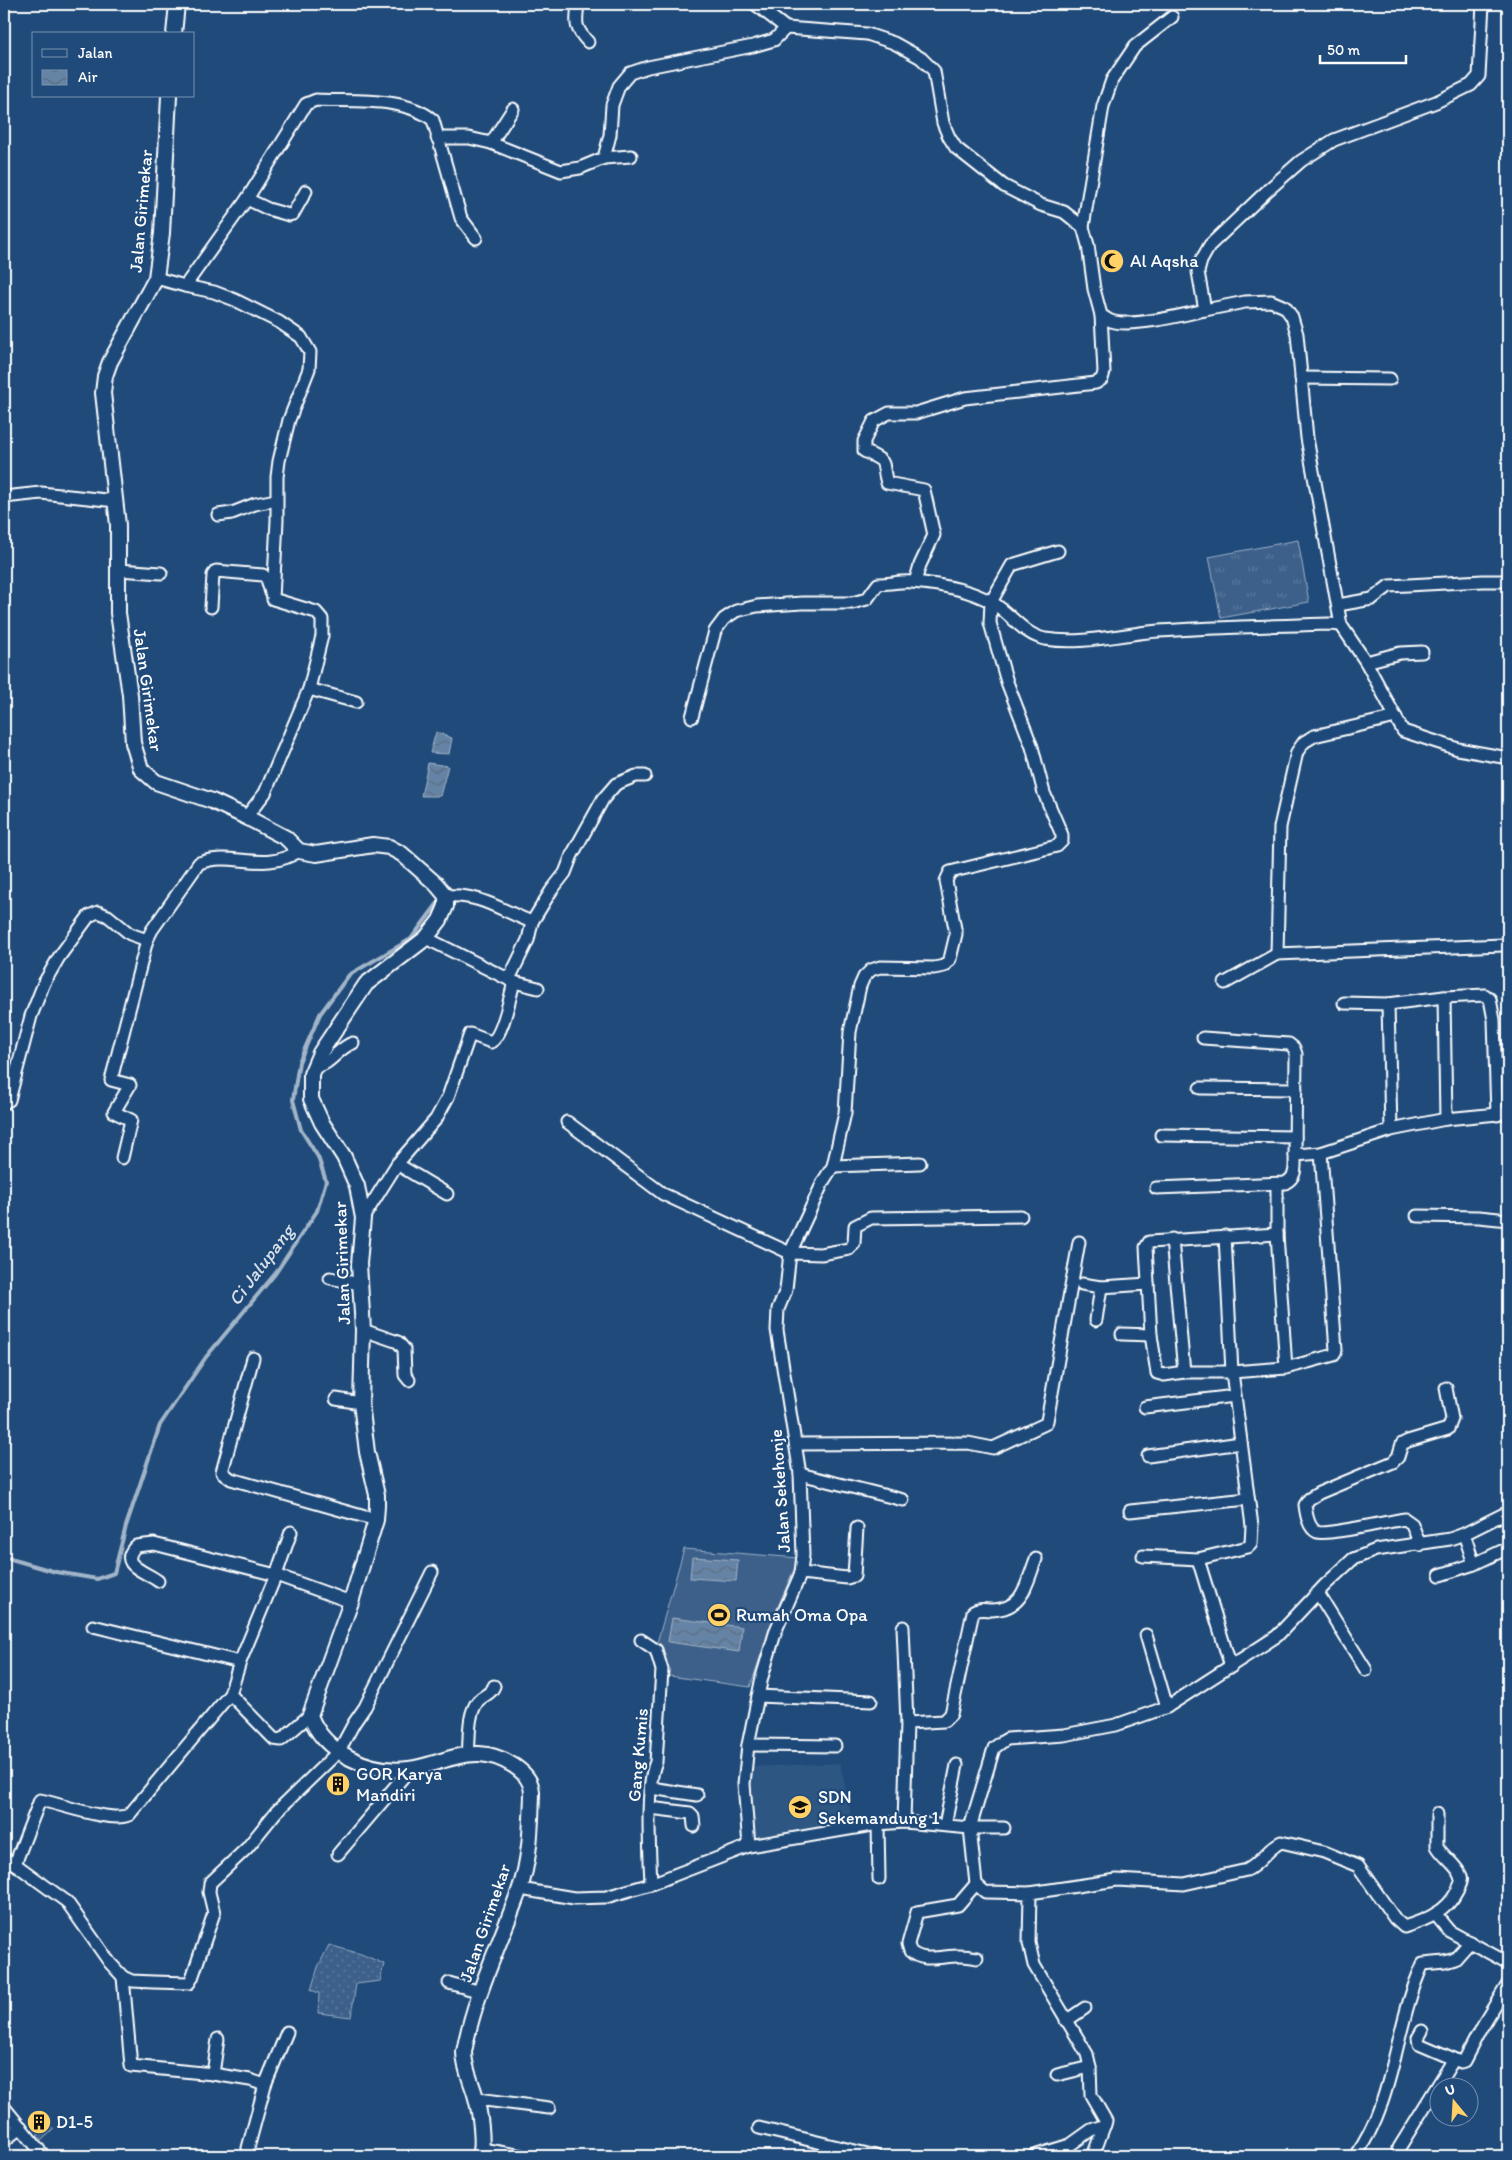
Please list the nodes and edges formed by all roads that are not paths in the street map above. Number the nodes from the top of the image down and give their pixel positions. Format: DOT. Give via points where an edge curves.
graph roads {
  1 [pos="177,4"];
  2 [pos="578,4"];
  3 [pos="755,4"];
  4 [pos="1483,4"];
  5 [pos="1172,17"];
  6 [pos="786,28"];
  7 [pos="174,32"];
  8 [pos="588,42"];
  9 [pos="168,98"];
  10 [pos="512,109"];
  11 [pos="437,138"];
  12 [pos="491,143"];
  13 [pos="631,156"];
  14 [pos="604,158"];
  15 [pos="306,191"];
  16 [pos="247,199"];
  17 [pos="1083,227"];
  18 [pos="476,238"];
  19 [pos="156,278"];
  20 [pos="185,286"];
  21 [pos="1205,310"];
  22 [pos="1101,315"];
  23 [pos="1301,378"];
  24 [pos="1390,379"];
  25 [pos="4,497"];
  26 [pos="276,500"];
  27 [pos="116,502"];
  28 [pos="218,515"];
  29 [pos="1058,551"];
  30 [pos="119,570"];
  31 [pos="161,573"];
  32 [pos="1508,581"];
  33 [pos="915,582"];
  34 [pos="273,599"];
  35 [pos="991,602"];
  36 [pos="1338,604"];
  37 [pos="211,607"];
  38 [pos="1341,625"];
  39 [pos="1422,652"];
  40 [pos="1366,662"];
  41 [pos="309,689"];
  42 [pos="356,702"];
  43 [pos="692,717"];
  44 [pos="1396,717"];
  45 [pos="1508,758"];
  46 [pos="645,776"];
  47 [pos="246,817"];
  48 [pos="299,851"];
  49 [pos="446,896"];
  50 [pos="532,922"];
  51 [pos="426,938"];
  52 [pos="147,940"];
  53 [pos="1506,945"];
  54 [pos="1277,954"];
  55 [pos="511,981"];
  56 [pos="1225,983"];
  57 [pos="538,988"];
  58 [pos="1444,997"];
  59 [pos="1344,1004"];
  60 [pos="1388,1004"];
  61 [pos="1203,1038"];
  62 [pos="353,1043"];
  63 [pos="314,1067"];
  64 [pos="1200,1088"];
  65 [pos="1296,1090"];
  66 [pos="4,1103"];
  67 [pos="1503,1114"];
  68 [pos="1446,1120"];
  69 [pos="567,1122"];
  70 [pos="1392,1130"];
  71 [pos="1161,1135"];
  72 [pos="1295,1137"];
  73 [pos="1321,1153"];
  74 [pos="1295,1155"];
  75 [pos="122,1158"];
  76 [pos="920,1163"];
  77 [pos="396,1164"];
  78 [pos="833,1166"];
  79 [pos="1278,1184"];
  80 [pos="1156,1188"];
  81 [pos="447,1194"];
  82 [pos="1021,1216"];
  83 [pos="1417,1216"];
  84 [pos="363,1218"];
  85 [pos="1508,1220"];
  86 [pos="1277,1234"];
  87 [pos="1225,1236"];
  88 [pos="1172,1240"];
  89 [pos="1078,1242"];
  90 [pos="792,1251"];
  91 [pos="330,1278"];
  92 [pos="360,1284"];
  93 [pos="1082,1284"];
  94 [pos="1148,1284"];
  95 [pos="1101,1287"];
  96 [pos="1096,1320"];
  97 [pos="362,1330"];
  98 [pos="1122,1334"];
  99 [pos="1152,1335"];
  100 [pos="253,1358"];
  101 [pos="1286,1368"];
  102 [pos="1184,1372"];
  103 [pos="1232,1372"];
  104 [pos="409,1380"];
  105 [pos="1446,1388"];
  106 [pos="1235,1396"];
  107 [pos="336,1399"];
  108 [pos="361,1403"];
  109 [pos="1145,1407"];
  110 [pos="1240,1443"];
  111 [pos="796,1444"];
  112 [pos="1148,1456"];
  113 [pos="800,1474"];
  114 [pos="1248,1499"];
  115 [pos="902,1500"];
  116 [pos="1130,1512"];
  117 [pos="1508,1512"];
  118 [pos="376,1520"];
  119 [pos="857,1528"];
  120 [pos="291,1532"];
  121 [pos="1464,1534"];
  122 [pos="1420,1545"];
  123 [pos="1508,1548"];
  124 [pos="1143,1556"];
  125 [pos="1036,1559"];
  126 [pos="1198,1559"];
  127 [pos="1474,1564"];
  128 [pos="432,1572"];
  129 [pos="801,1573"];
  130 [pos="276,1575"];
  131 [pos="1440,1575"];
  132 [pos="158,1581"];
  133 [pos="1318,1593"];
  134 [pos="351,1602"];
  135 [pos="93,1626"];
  136 [pos="903,1627"];
  137 [pos="1146,1635"];
  138 [pos="640,1640"];
  139 [pos="240,1662"];
  140 [pos="1231,1667"];
  141 [pos="1366,1670"];
  142 [pos="494,1686"];
  143 [pos="230,1694"];
  144 [pos="758,1696"];
  145 [pos="871,1701"];
  146 [pos="1167,1707"];
  147 [pos="310,1715"];
  148 [pos="907,1723"];
  149 [pos="748,1745"];
  150 [pos="835,1746"];
  151 [pos="339,1751"];
  152 [pos="468,1755"];
  153 [pos="957,1765"];
  154 [pos="410,1769"];
  155 [pos="651,1788"];
  156 [pos="697,1794"];
  157 [pos="650,1808"];
  158 [pos="1437,1814"];
  159 [pos="904,1822"];
  160 [pos="878,1824"];
  161 [pos="945,1825"];
  162 [pos="694,1826"];
  163 [pos="970,1828"];
  164 [pos="1004,1828"];
  165 [pos="748,1846"];
  166 [pos="338,1854"];
  167 [pos="9,1861"];
  168 [pos="879,1879"];
  169 [pos="651,1884"];
  170 [pos="976,1884"];
  171 [pos="520,1889"];
  172 [pos="1030,1893"];
  173 [pos="1435,1914"];
  174 [pos="1470,1942"];
  175 [pos="977,1958"];
  176 [pos="1508,1963"];
  177 [pos="122,1977"];
  178 [pos="449,1983"];
  179 [pos="1508,1984"];
  180 [pos="482,1992"];
  181 [pos="1085,2008"];
  182 [pos="1066,2021"];
  183 [pos="1422,2031"];
  184 [pos="287,2032"];
  185 [pos="218,2039"];
  186 [pos="1454,2058"];
  187 [pos="1090,2067"];
  188 [pos="212,2074"];
  189 [pos="1057,2076"];
  190 [pos="265,2086"];
  191 [pos="477,2099"];
  192 [pos="4,2107"];
  193 [pos="549,2108"];
  194 [pos="1105,2125"];
  195 [pos="21,2127"];
  196 [pos="759,2128"];
  197 [pos="4,2141"];
  198 [pos="248,2148"];
  199 [pos="1398,2148"];
  200 [pos="481,2153"];
  201 [pos="44,2156"];
  202 [pos="523,2156"];
  203 [pos="876,2156"];
  204 [pos="1034,2156"];
  205 [pos="1093,2156"];
  206 [pos="1355,2156"];
  1 -- 7 [label="street"];
  2 -- 8 [label="street" via="578,32"];
  3 -- 6 [label="street"];
  4 -- 21 [label="street" via="1479,76 1471,85 1436,102 1334,140 1295,167 1210,245 1198,272"];
  5 -- 17 [label="street" via="1135,46 1112,80 1103,106"];
  6 -- 14 [label="street" via="774,40 758,45 630,73 619,86 612,105"];
  6 -- 17 [label="street" via="867,34 894,43 921,58 934,71 943,123 956,148 1004,186 1041,205 1064,212"];
  9 -- 19 [label="street, Jalan Girimekar" via="162,234"];
  10 -- 12 [label="street"];
  11 -- 12 [label="street" via="469,138"];
  11 -- 16 [label="street" via="433,120 422,111 402,105 310,101"];
  11 -- 18 [label="street" via="461,218"];
  12 -- 14 [label="street" via="562,171"];
  13 -- 14 [label="street"];
  15 -- 16 [label="street" via="293,214 289,215"];
  16 -- 20 [label="street"];
  17 -- 22 [label="street"];
  19 -- 20 [label="street"];
  19 -- 27 [label="street, Jalan Girimekar" via="105,376 103,393"];
  20 -- 26 [label="street" via="214,292 279,322 301,337 310,352 309,369 289,420 279,460"];
  21 -- 22 [label="street" via="1156,320 1124,322 1111,322"];
  21 -- 23 [label="street" via="1261,301 1285,307 1297,334"];
  22 -- 33 [label="street" via="1104,372 1096,383 965,398 916,413 894,412 874,421 864,441 864,451 881,459 888,483 924,490 934,535"];
  23 -- 24 [label="street"];
  23 -- 36 [label="street" via="1307,438"];
  25 -- 27 [label="street" via="41,493"];
  26 -- 28 [label="street"];
  26 -- 34 [label="street"];
  27 -- 30 [label="street, Jalan Girimekar"];
  29 -- 35 [label="street" via="1012,565"];
  30 -- 31 [label="street"];
  30 -- 47 [label="street, Jalan Girimekar" via="118,613 133,742 141,769 156,782 212,801"];
  32 -- 36 [label="street" via="1389,586 1372,599"];
  33 -- 35 [label="street" via="954,589"];
  33 -- 43 [label="street" via="878,584 866,599 852,603 802,602 736,611 724,619 716,631"];
  34 -- 37 [label="street" via="263,575 216,571"];
  34 -- 41 [label="street" via="316,612 322,619 322,636"];
  35 -- 38 [label="street" via="1031,634 1045,639 1100,639 1157,631 1216,628"];
  35 -- 78 [label="street, Jalan Sekehonje" via="990,623 1007,682 1062,841 1057,846 950,872 946,881 956,934 950,959 944,966 934,968 880,966 864,977 850,1032 844,1113"];
  36 -- 38 [label="street"];
  38 -- 40 [label="street"];
  39 -- 40 [label="street" via="1400,652"];
  40 -- 44 [label="street"];
  41 -- 42 [label="street"];
  41 -- 47 [label="street" via="265,793"];
  44 -- 45 [label="street" via="1403,731 1458,749"];
  44 -- 54 [label="street" via="1314,736 1297,752 1280,827"];
  46 -- 50 [label="street" via="616,784 603,799 565,872"];
  47 -- 48 [label="street, Jalan Girimekar" via="286,838"];
  48 -- 49 [label="street" via="316,854 373,845 389,847 402,854"];
  48 -- 52 [label="street" via="282,859 262,862 222,859 199,863"];
  49 -- 50 [label="street" via="470,896 490,902"];
  49 -- 51 [label="street, Jalan Girimekar" via="440,920"];
  50 -- 55 [label="street"];
  51 -- 55 [label="street"];
  51 -- 63 [label="street, Jalan Girimekar" via="366,984"];
  52 -- 66 [label="street" via="130,934 108,916 98,912 89,916 44,983 31,1016 8,1100"];
  52 -- 75 [label="street" via="110,1080 130,1085 114,1112 131,1120"];
  53 -- 54 [label="street"];
  54 -- 56 [label="street"];
  55 -- 57 [label="street"];
  55 -- 77 [label="street" via="503,1021 495,1040 491,1042 470,1034 448,1097 436,1119"];
  58 -- 60 [label="street"];
  58 -- 67 [label="street" via="1485,995 1490,999"];
  58 -- 68 [label="street"];
  59 -- 60 [label="street"];
  60 -- 70 [label="street"];
  61 -- 65 [label="street" via="1289,1044 1296,1054"];
  62 -- 63 [label="street" via="345,1046 327,1064"];
  63 -- 84 [label="street, Jalan Girimekar" via="311,1100 357,1186"];
  64 -- 65 [label="street"];
  65 -- 72 [label="street"];
  67 -- 68 [label="street"];
  68 -- 70 [label="street"];
  69 -- 90 [label="street" via="663,1194"];
  70 -- 73 [label="street"];
  71 -- 72 [label="street"];
  72 -- 74 [label="street"];
  73 -- 74 [label="street"];
  73 -- 101 [label="street" via="1336,1350 1328,1358"];
  74 -- 79 [label="street" via="1293,1177"];
  76 -- 78 [label="street"];
  77 -- 81 [label="street"];
  77 -- 84 [label="street"];
  78 -- 90 [label="street, Jalan Sekehonje"];
  79 -- 80 [label="street"];
  79 -- 86 [label="street"];
  82 -- 90 [label="street" via="871,1218 855,1226 854,1243 849,1249 821,1254"];
  83 -- 85 [label="street"];
  84 -- 92 [label="street, Jalan Girimekar"];
  86 -- 87 [label="street"];
  86 -- 101 [label="street"];
  87 -- 88 [label="street"];
  87 -- 103 [label="street"];
  88 -- 94 [label="street" via="1154,1240 1146,1247"];
  88 -- 102 [label="street"];
  89 -- 111 [label="street" via="1045,1424 993,1448 968,1442"];
  90 -- 111 [label="street, Jalan Sekehonje" via="786,1290 778,1309 777,1330"];
  91 -- 92 [label="street"];
  92 -- 97 [label="street, Jalan Girimekar"];
  93 -- 95 [label="street"];
  94 -- 95 [label="street"];
  94 -- 99 [label="street"];
  95 -- 96 [label="street"];
  97 -- 104 [label="street" via="402,1345 405,1374"];
  97 -- 108 [label="street, Jalan Girimekar"];
  98 -- 99 [label="street"];
  99 -- 102 [label="street" via="1157,1373"];
  100 -- 118 [label="street" via="222,1472 231,1479"];
  101 -- 103 [label="street"];
  102 -- 103 [label="street"];
  103 -- 106 [label="street"];
  105 -- 122 [label="street" via="1452,1419 1448,1429 1402,1444 1393,1462 1319,1493 1305,1505 1306,1515 1317,1532 1327,1534 1405,1519 1412,1524"];
  106 -- 109 [label="street"];
  106 -- 110 [label="street"];
  107 -- 108 [label="street"];
  108 -- 118 [label="street, Jalan Girimekar" via="377,1495"];
  110 -- 112 [label="street"];
  110 -- 114 [label="street"];
  111 -- 113 [label="street, Jalan Sekehonje"];
  113 -- 115 [label="street"];
  113 -- 129 [label="street, Jalan Sekehonje"];
  114 -- 116 [label="street"];
  114 -- 126 [label="street" via="1252,1539 1248,1548"];
  117 -- 121 [label="street"];
  118 -- 134 [label="street, Jalan Girimekar"];
  119 -- 129 [label="street" via="854,1576"];
  120 -- 130 [label="street"];
  121 -- 122 [label="street"];
  121 -- 127 [label="street"];
  122 -- 133 [label="street" via="1376,1550 1353,1559"];
  123 -- 127 [label="street"];
  124 -- 126 [label="street"];
  125 -- 148 [label="street" via="1023,1592 1014,1605 974,1612 948,1718"];
  126 -- 140 [label="street"];
  127 -- 131 [label="street"];
  128 -- 151 [label="street" via="365,1707"];
  129 -- 144 [label="street, Jalan Sekehonje" via="776,1630"];
  130 -- 132 [label="street" via="154,1544 136,1546 129,1558 132,1566"];
  130 -- 134 [label="street"];
  130 -- 139 [label="street"];
  133 -- 140 [label="street" via="1277,1636"];
  133 -- 141 [label="street"];
  134 -- 147 [label="street, Jalan Girimekar"];
  135 -- 139 [label="street"];
  136 -- 148 [label="street"];
  137 -- 146 [label="street"];
  138 -- 155 [label="street, Gang Kumis" via="656,1650 662,1670 656,1762"];
  139 -- 143 [label="street"];
  140 -- 146 [label="street"];
  142 -- 152 [label="street" via="491,1693 474,1707"];
  143 -- 147 [label="street" via="274,1739 280,1740"];
  143 -- 167 [label="street" via="127,1816 85,1812 40,1800"];
  144 -- 145 [label="street"];
  144 -- 149 [label="street, Jalan Sekehonje"];
  146 -- 163 [label="street" via="1116,1725 1002,1742 994,1748"];
  147 -- 151 [label="street, Jalan Girimekar" via="314,1727"];
  148 -- 159 [label="street"];
  149 -- 150 [label="street"];
  149 -- 165 [label="street, Jalan Sekehonje" via="744,1784"];
  151 -- 154 [label="street, Jalan Girimekar" via="361,1764 392,1770"];
  151 -- 177 [label="street" via="210,1883 208,1892 214,1913 191,1981 166,1983 132,1981"];
  152 -- 154 [label="street, Jalan Girimekar"];
  152 -- 171 [label="street, Jalan Girimekar" via="488,1756 512,1765 526,1776 532,1791 531,1832"];
  153 -- 161 [label="street"];
  154 -- 166 [label="street"];
  155 -- 156 [label="street"];
  155 -- 157 [label="street, Gang Kumis"];
  157 -- 162 [label="street" via="690,1813"];
  157 -- 169 [label="street, Gang Kumis"];
  158 -- 173 [label="street" via="1437,1846 1462,1877 1452,1901"];
  159 -- 160 [label="street"];
  159 -- 161 [label="street"];
  160 -- 165 [label="street"];
  160 -- 168 [label="street"];
  161 -- 163 [label="street"];
  163 -- 164 [label="street"];
  163 -- 170 [label="street"];
  165 -- 169 [label="street"];
  167 -- 177 [label="street" via="67,1902"];
  169 -- 171 [label="street" via="606,1897 574,1898"];
  170 -- 172 [label="street" via="985,1892"];
  170 -- 175 [label="street" via="958,1905 917,1912 908,1944 916,1955 939,1959"];
  171 -- 180 [label="street, Jalan Girimekar" via="495,1949"];
  172 -- 173 [label="street" via="1117,1880 1184,1884 1247,1870 1281,1842 1324,1852 1358,1866 1404,1927"];
  172 -- 182 [label="street" via="1029,1943 1034,1965"];
  173 -- 174 [label="street" via="1449,1931"];
  174 -- 176 [label="street"];
  174 -- 206 [label="street" via="1455,1959 1423,1964 1410,1996 1385,2098 1375,2124"];
  177 -- 188 [label="street" via="131,2066"];
  178 -- 180 [label="street"];
  179 -- 186 [label="street" via="1464,2061"];
  180 -- 191 [label="street, Jalan Girimekar" via="464,2052 466,2070"];
  181 -- 182 [label="street"];
  182 -- 187 [label="street"];
  183 -- 186 [label="street" via="1419,2044"];
  184 -- 190 [label="street"];
  185 -- 188 [label="street"];
  186 -- 199 [label="street"];
  187 -- 189 [label="street"];
  187 -- 194 [label="street" via="1091,2096 1106,2117"];
  188 -- 190 [label="street" via="250,2080"];
  190 -- 198 [label="street"];
  191 -- 193 [label="street"];
  191 -- 200 [label="street, Jalan Girimekar"];
  192 -- 195 [label="street"];
  194 -- 204 [label="street" via="1063,2148"];
  194 -- 205 [label="street"];
  195 -- 197 [label="street"];
  195 -- 201 [label="street"];
  196 -- 203 [label="street"];
  200 -- 202 [label="street"];
}
